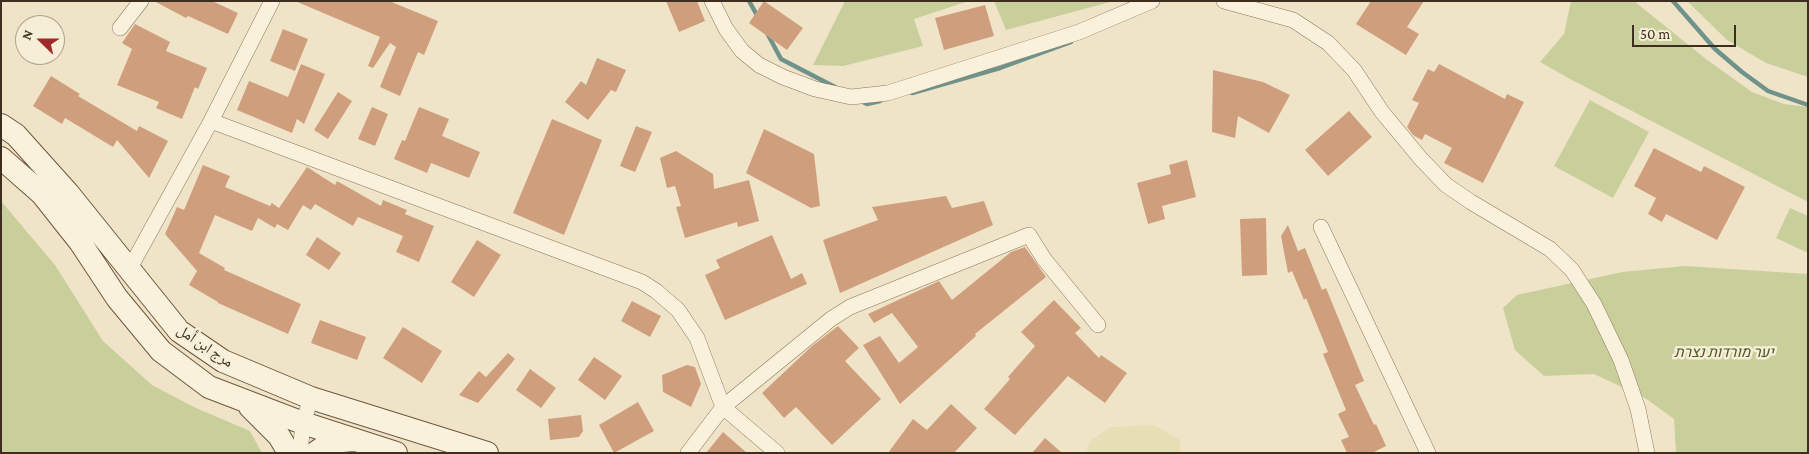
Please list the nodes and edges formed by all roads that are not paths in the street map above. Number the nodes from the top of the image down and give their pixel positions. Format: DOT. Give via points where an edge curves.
graph roads {
  1 [pos="141,1"];
  2 [pos="272,1"];
  3 [pos="712,1"];
  4 [pos="1152,1"];
  5 [pos="1224,1"];
  6 [pos="120,28"];
  7 [pos="211,121"];
  8 [pos="1,125"];
  9 [pos="1,158"];
  10 [pos="1321,227"];
  11 [pos="130,268"];
  12 [pos="1098,325"];
  13 [pos="311,398"];
  14 [pos="246,402"];
  15 [pos="723,407"];
  16 [pos="303,424"];
  17 [pos="1642,431"];
  18 [pos="354,440"];
  19 [pos="289,453"];
  20 [pos="300,453"];
  21 [pos="315,453"];
  22 [pos="396,453"];
  23 [pos="487,453"];
  24 [pos="688,453"];
  25 [pos="777,453"];
  26 [pos="1428,453"];
  27 [pos="1642,453"];
  28 [pos="1647,453"];
  1 -- 6 [label="street"];
  2 -- 7 [label="street"];
  3 -- 4 [label="street" via="742,51 759,65 815,89 851,97 888,92 1079,32"];
  5 -- 17 [label="street" via="1293,20 1328,44 1354,70 1382,112 1420,159 1446,185 1550,248 1572,270 1594,304 1621,360"];
  7 -- 11 [label="street"];
  7 -- 15 [label="street" via="642,282 678,310 697,338"];
  8 -- 11 [label="street, مرج ابن أمل" via="16,135"];
  9 -- 14 [label="street, مرج ابن أمل" via="42,194 80,242 116,298 161,351 209,387"];
  10 -- 26 [label="street"];
  11 -- 13 [label="street, مرج ابن أمل" via="179,331 223,361"];
  12 -- 15 [label="street" via="1044,259 1029,235 850,307"];
  13 -- 16 [label="street"];
  13 -- 23 [label="street, مرج ابن أمل"];
  14 -- 16 [label="street, مرج ابن أمل"];
  14 -- 19 [label="street" via="279,436"];
  15 -- 24 [label="street"];
  15 -- 25 [label="street"];
  16 -- 18 [label="street, مرج ابن أمل"];
  16 -- 20 [label="street"];
  17 -- 27 [label="street"];
  17 -- 28 [label="street"];
  18 -- 21 [label="street" via="331,442"];
  18 -- 22 [label="street, مرج ابن أمل"];
}
